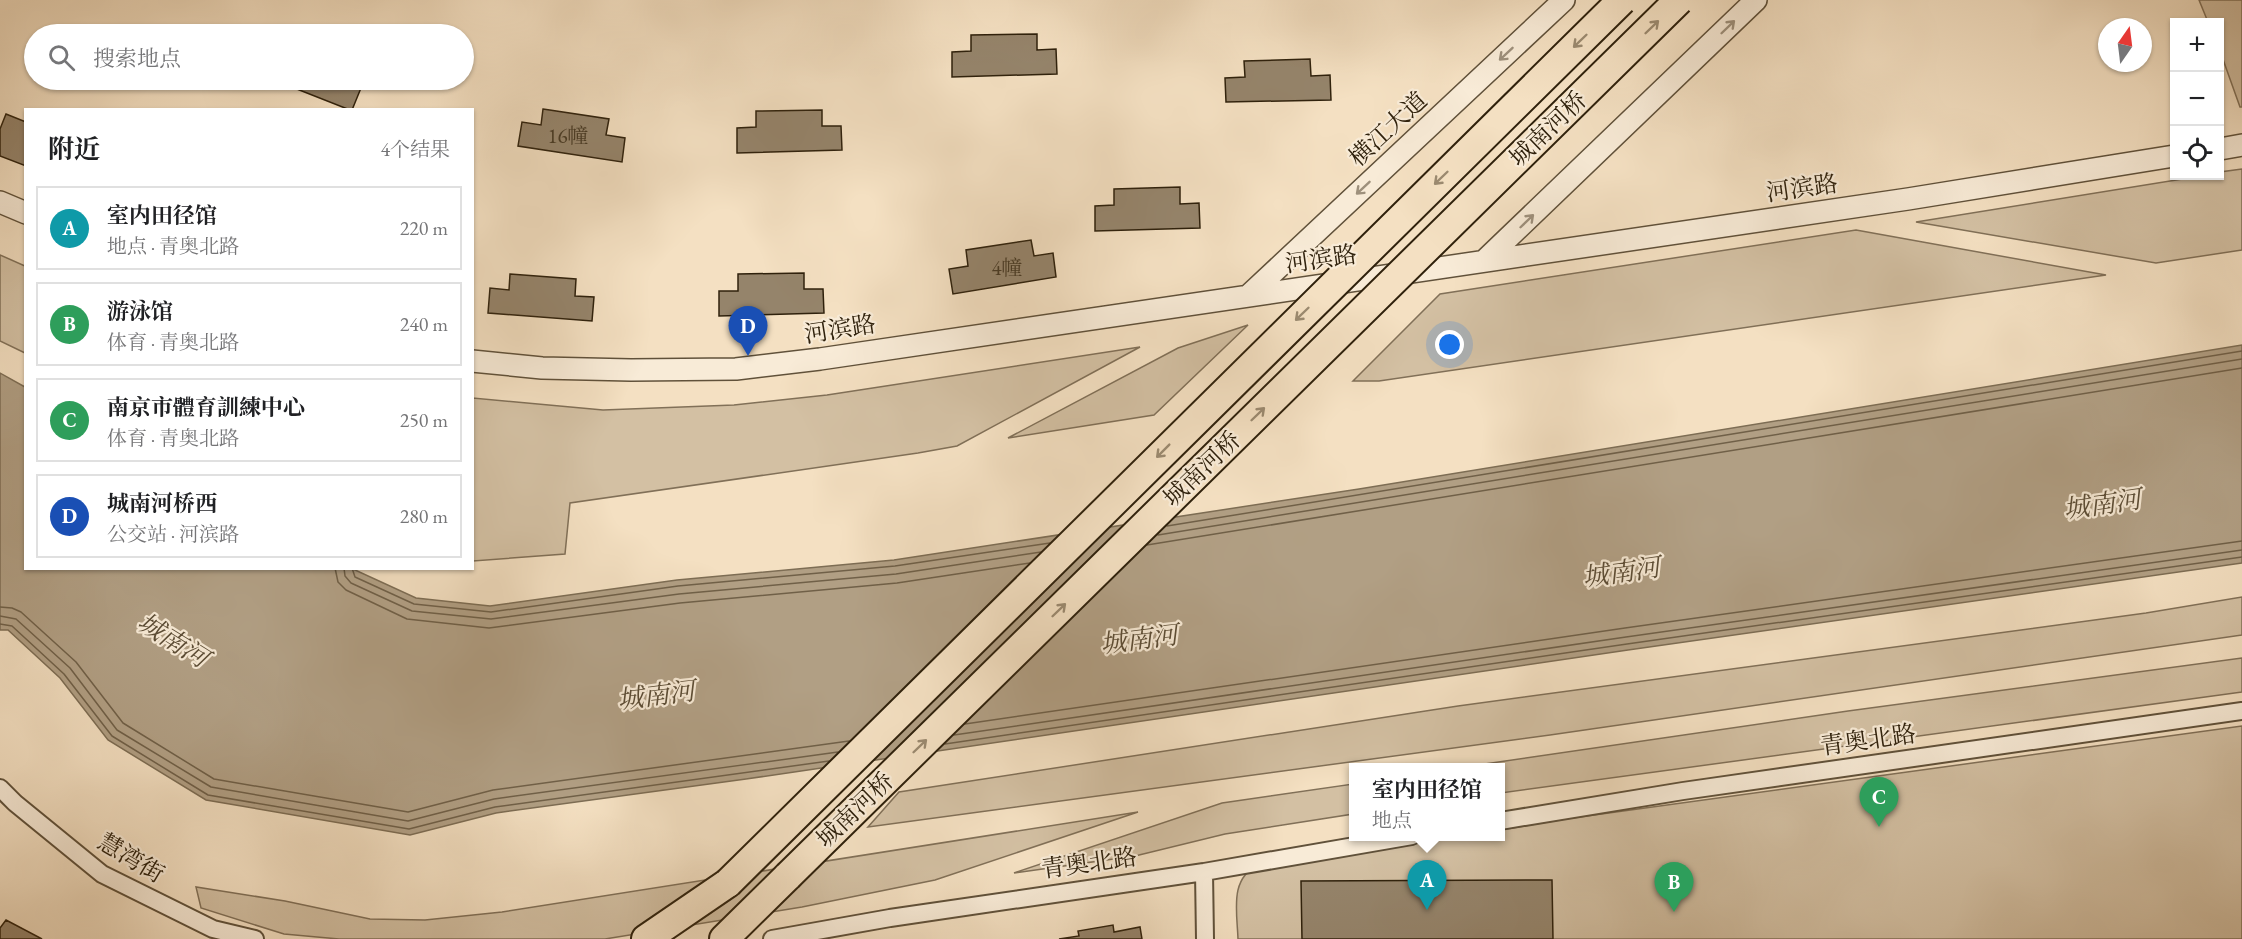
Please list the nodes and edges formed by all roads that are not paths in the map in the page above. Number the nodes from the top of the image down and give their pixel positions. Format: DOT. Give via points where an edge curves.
graph roads {
  1 [pos="1564,0"];
  2 [pos="1622,0"];
  3 [pos="1679,0"];
  4 [pos="1756,0"];
  5 [pos="2242,145"];
  6 [pos="2224,148"];
  7 [pos="2170,157"];
  8 [pos="0,202"];
  9 [pos="24,212"];
  10 [pos="1484,261"];
  11 [pos="1248,296"];
  12 [pos="474,361"];
  13 [pos="2242,711"];
  14 [pos="0,788"];
  15 [pos="1505,820"];
  16 [pos="1388,841"];
  17 [pos="1204,872"];
  18 [pos="788,876"];
  19 [pos="728,883"];
  20 [pos="255,939"];
  21 [pos="646,939"];
  22 [pos="672,939"];
  23 [pos="724,939"];
  24 [pos="737,939"];
  25 [pos="772,939"];
  26 [pos="1205,939"];
  1 -- 11 [label="street, 横江大道, one-way"];
  2 -- 19 [label="highway, 城南河桥, one-way, bridge"];
  18 -- 3 [label="highway, 城南河桥, one-way, bridge"];
  10 -- 4 [label="street, one-way"];
  5 -- 6 [label="street"];
  7 -- 10 [label="street, 河滨路"];
  8 -- 9 [label="street"];
  10 -- 11 [label="street, 河滨路"];
  11 -- 12 [label="street, 河滨路" via="736,369 542,368"];
  13 -- 15 [label="street, 青奥北路" via="1683,790"];
  14 -- 20 [label="street, 慧湾街" via="102,873 213,928"];
  16 -- 17 [label="street, 青奥北路"];
  17 -- 25 [label="street, 青奥北路" via="1027,896"];
  17 -- 26 [label="street"];
  18 -- 23 [label="highway, 城南河桥"];
  18 -- 24 [label="highway"];
  19 -- 21 [label="highway"];
  19 -- 22 [label="highway, 城南河桥"];
}
